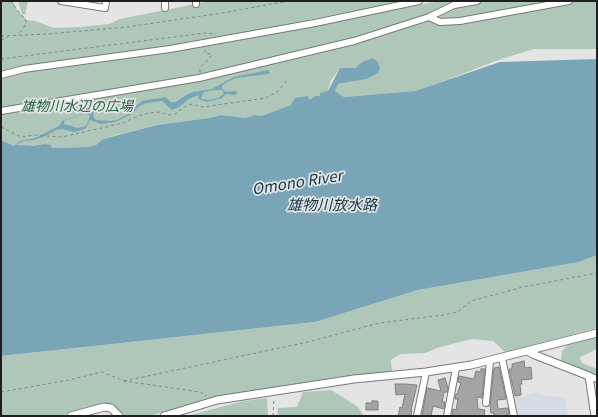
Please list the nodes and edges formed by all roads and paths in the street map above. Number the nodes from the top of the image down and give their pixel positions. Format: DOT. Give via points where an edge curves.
graph roads {
  1 [pos="10,1"];
  2 [pos="61,1"];
  3 [pos="106,1"];
  4 [pos="164,1"];
  5 [pos="289,1"];
  6 [pos="419,1"];
  7 [pos="477,1"];
  8 [pos="569,1"];
  9 [pos="165,8"];
  10 [pos="429,17"];
  11 [pos="18,35"];
  12 [pos="220,35"];
  13 [pos="1,36"];
  14 [pos="10,36"];
  15 [pos="1,40"];
  16 [pos="210,42"];
  17 [pos="1,59"];
  18 [pos="1,75"];
  19 [pos="200,78"];
  20 [pos="288,79"];
  21 [pos="1,111"];
  22 [pos="1,127"];
  23 [pos="597,272"];
  24 [pos="597,333"];
  25 [pos="527,351"];
  26 [pos="502,358"];
  27 [pos="490,361"];
  28 [pos="456,368"];
  29 [pos="426,372"];
  30 [pos="588,376"];
  31 [pos="597,379"];
  32 [pos="124,381"];
  33 [pos="274,391"];
  34 [pos="1,392"];
  35 [pos="218,400"];
  36 [pos="486,403"];
  37 [pos="176,414"];
  38 [pos="70,416"];
  39 [pos="119,416"];
  40 [pos="164,416"];
  41 [pos="273,416"];
  42 [pos="417,416"];
  43 [pos="447,416"];
  44 [pos="514,416"];
  45 [pos="595,416"];
  1 -- 11 [label="path" via="26,23"];
  2 -- 3 [label="street" via="105,8"];
  4 -- 9 [label="street"];
  5 -- 11 [label="path" via="127,27"];
  6 -- 16 [label="street"];
  7 -- 10 [label="street" via="454,6"];
  8 -- 10 [label="street" via="460,21 440,22"];
  10 -- 19 [label="street" via="354,41"];
  11 -- 14 [label="path"];
  12 -- 17 [label="path" via="205,33"];
  13 -- 14 [label="path"];
  14 -- 15 [label="path"];
  16 -- 18 [label="street" via="24,69"];
  16 -- 19 [label="path" via="210,46 204,52 212,55 200,68"];
  19 -- 21 [label="street"];
  20 -- 22 [label="path" via="277,92 266,98 202,107 192,104 175,114 148,113 123,123 62,137 21,137"];
  23 -- 32 [label="path" via="471,301 458,312 379,323 308,342"];
  24 -- 25 [label="street"];
  25 -- 26 [label="street"];
  25 -- 30 [label="street"];
  26 -- 27 [label="street"];
  26 -- 44 [label="street"];
  27 -- 28 [label="street"];
  27 -- 36 [label="street"];
  28 -- 29 [label="street"];
  28 -- 43 [label="street"];
  29 -- 33 [label="street"];
  29 -- 42 [label="street"];
  30 -- 31 [label="street"];
  30 -- 45 [label="street"];
  32 -- 34 [label="path" via="102,372"];
  32 -- 35 [label="path" via="200,392"];
  33 -- 35 [label="street"];
  33 -- 41 [label="path"];
  35 -- 37 [label="street"];
  37 -- 40 [label="street"];
  38 -- 39 [label="street" via="104,407 111,408"];
}
